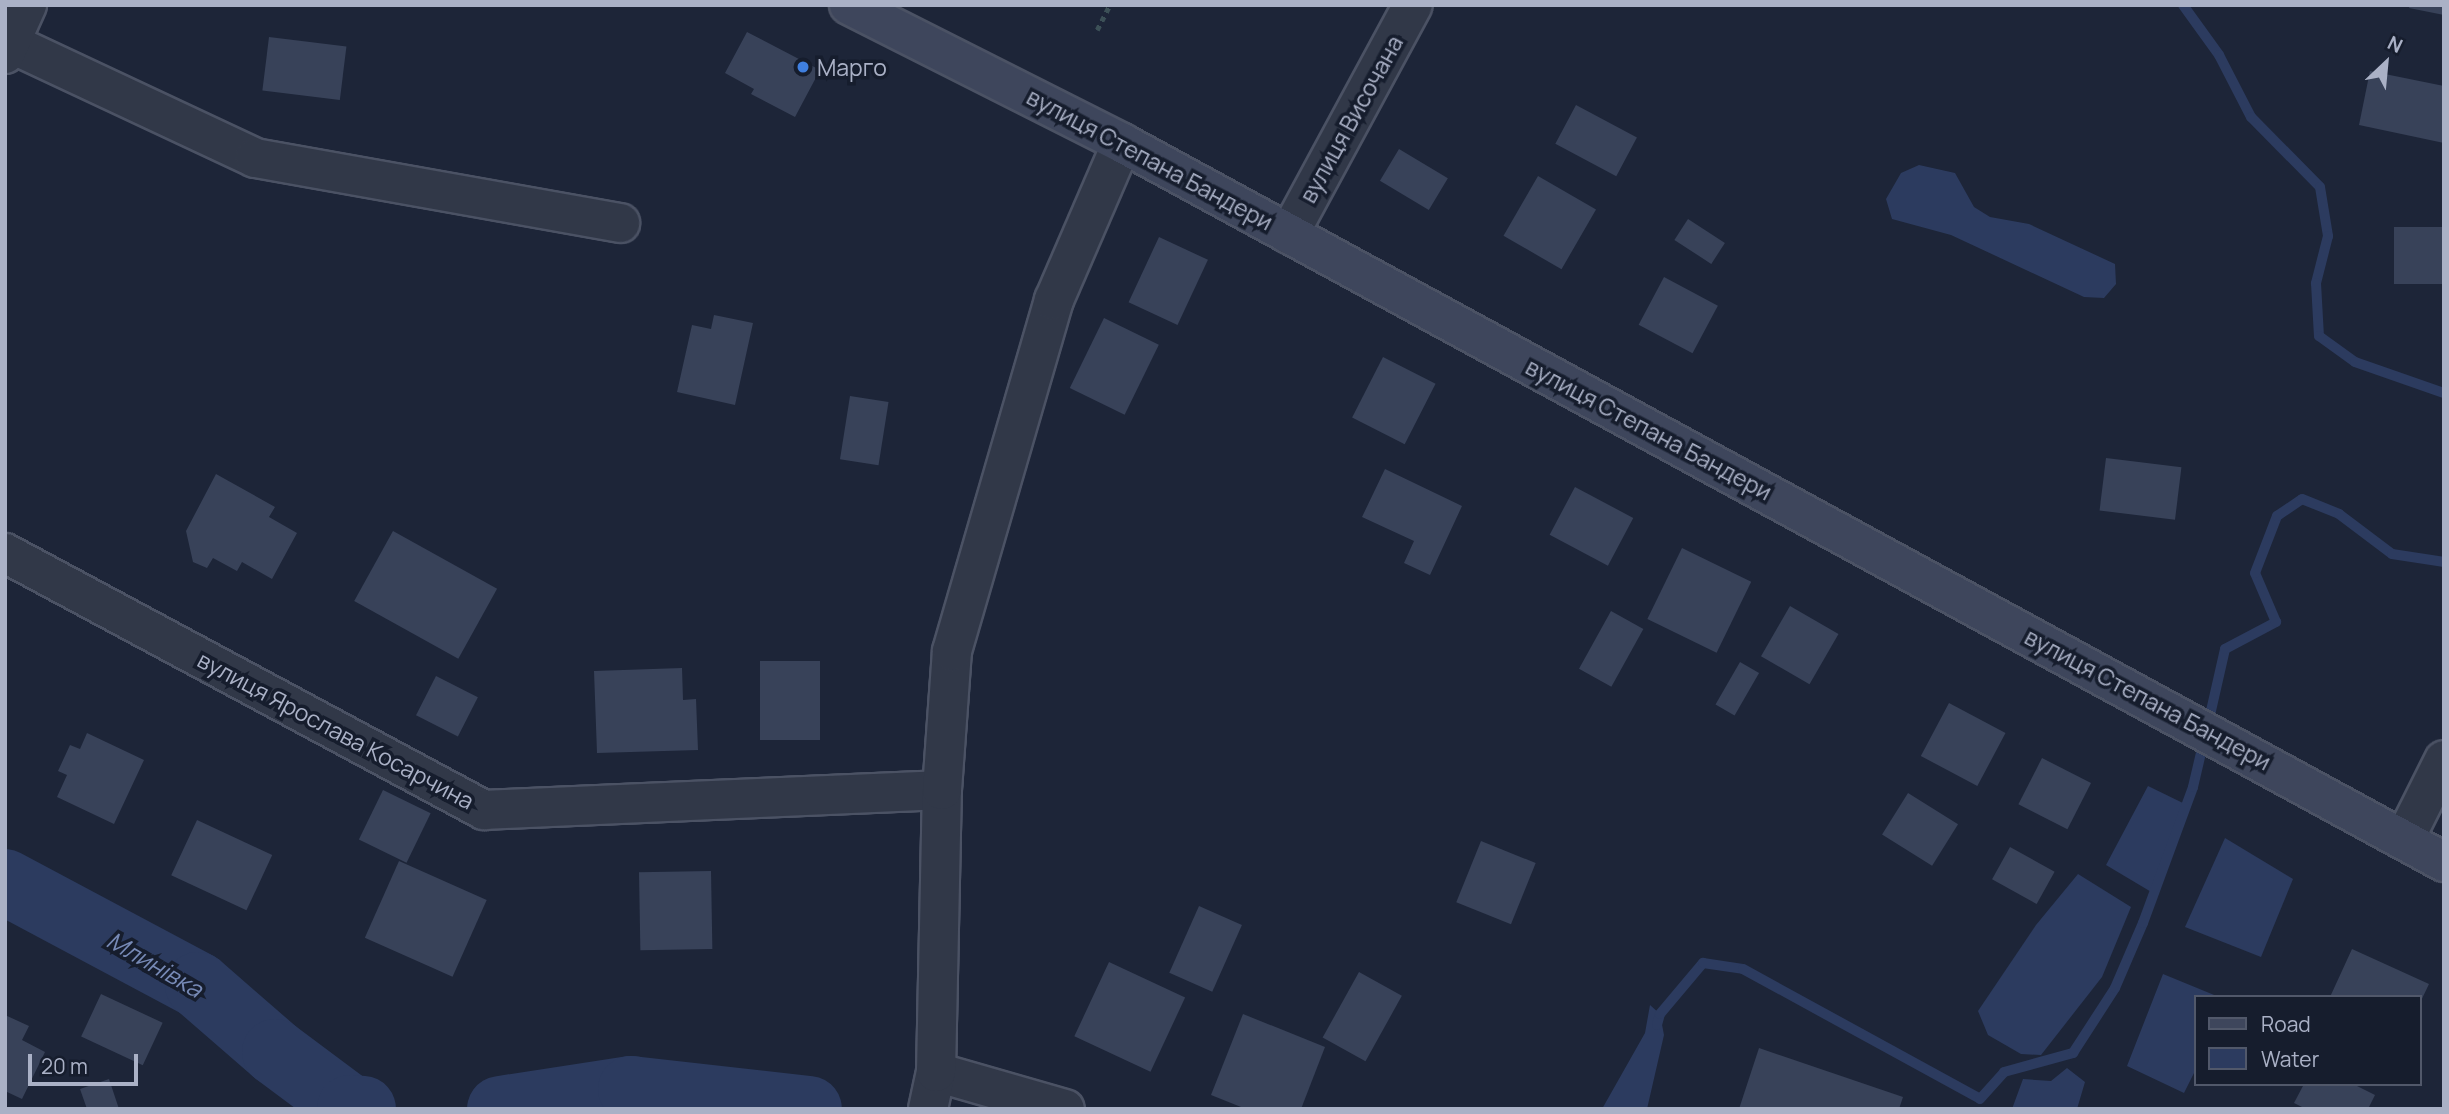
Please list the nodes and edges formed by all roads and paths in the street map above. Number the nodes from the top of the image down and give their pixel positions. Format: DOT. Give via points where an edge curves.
graph roads {
  1 [pos="27,5"];
  2 [pos="849,5"];
  3 [pos="1110,5"];
  4 [pos="1413,5"];
  5 [pos="1097,30"];
  6 [pos="8,49"];
  7 [pos="1122,143"];
  8 [pos="620,223"];
  9 [pos="1289,234"];
  10 [pos="5,553"];
  11 [pos="2444,760"];
  12 [pos="942,790"];
  13 [pos="2405,838"];
  14 [pos="2444,862"];
  15 [pos="931,1094"];
  16 [pos="1065,1109"];
  1 -- 6 [label="street"];
  2 -- 7 [label="main road, вулиця Степана Бандери"];
  3 -- 5 [label="path"];
  4 -- 9 [label="street, вулиця Височана"];
  6 -- 8 [label="street" via="256,158"];
  7 -- 9 [label="main road, вулиця Степана Бандери"];
  7 -- 12 [label="street" via="1054,300 952,651"];
  9 -- 13 [label="main road, вулиця Степана Бандери"];
  10 -- 12 [label="street, вулиця Ярослава Косарчина" via="484,810"];
  11 -- 13 [label="street"];
  12 -- 15 [label="street"];
  13 -- 14 [label="main road, вулиця Степана Бандери"];
  15 -- 16 [label="street"];
}
